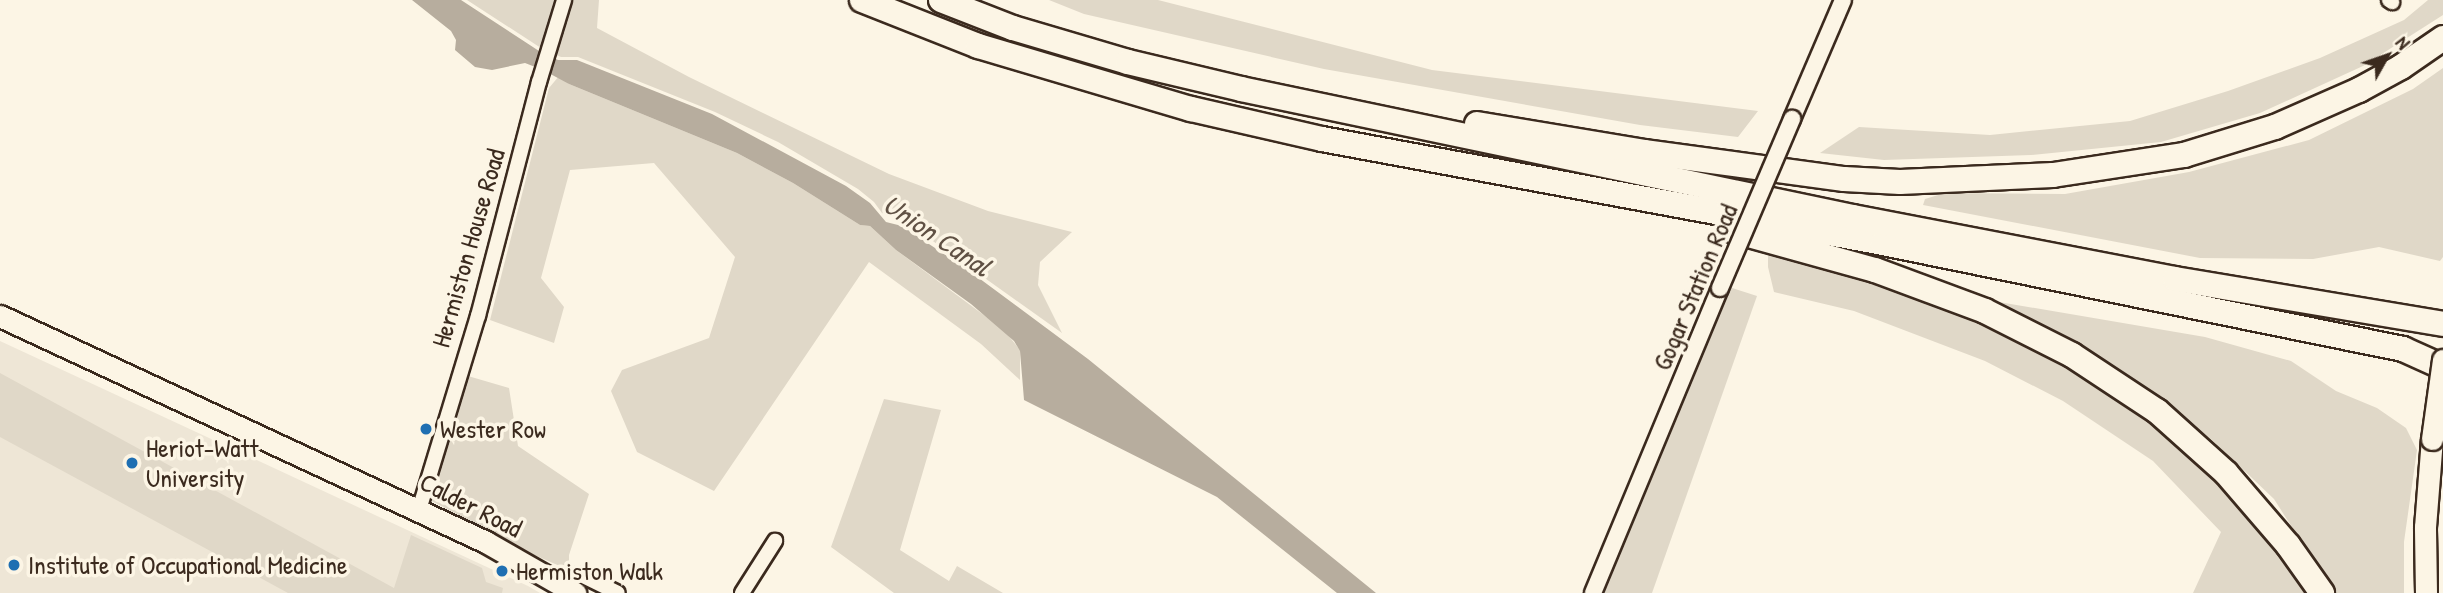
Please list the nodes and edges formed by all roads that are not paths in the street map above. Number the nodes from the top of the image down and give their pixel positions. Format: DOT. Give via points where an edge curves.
graph roads {
  1 [pos="564,0"];
  2 [pos="862,0"];
  3 [pos="941,0"];
  4 [pos="1843,0"];
  5 [pos="2443,38"];
  6 [pos="1241,89"];
  7 [pos="1322,139"];
  8 [pos="0,316"];
  9 [pos="2443,324"];
  10 [pos="2443,360"];
  11 [pos="2443,366"];
  12 [pos="419,510"];
  13 [pos="775,541"];
  14 [pos="577,583"];
  15 [pos="618,593"];
  16 [pos="742,593"];
  17 [pos="1592,593"];
  18 [pos="2322,593"];
  19 [pos="2426,593"];
  1 -- 12 [label="street, Hermiston House Road" via="478,316"];
  2 -- 7 [label="highway" via="978,46 1073,76"];
  3 -- 6 [label="highway" via="1038,35"];
  4 -- 17 [label="street, Gogar Station Road, bridge"];
  5 -- 6 [label="highway" via="2359,90 2232,142 2146,163 2011,178 1900,182 1814,176 1644,152 1395,108"];
  6 -- 9 [label="highway" via="1867,220"];
  7 -- 11 [label="highway" via="1883,243 2403,349"];
  7 -- 18 [label="highway" via="1768,239 1875,270 1985,311 2072,355 2157,411 2234,483"];
  8 -- 12 [label="main road, Calder Road"];
  10 -- 19 [label="main road, bridge" via="2425,527"];
  12 -- 14 [label="main road, Calder Road"];
  13 -- 16 [label="street"];
  14 -- 15 [label="street"];
}
